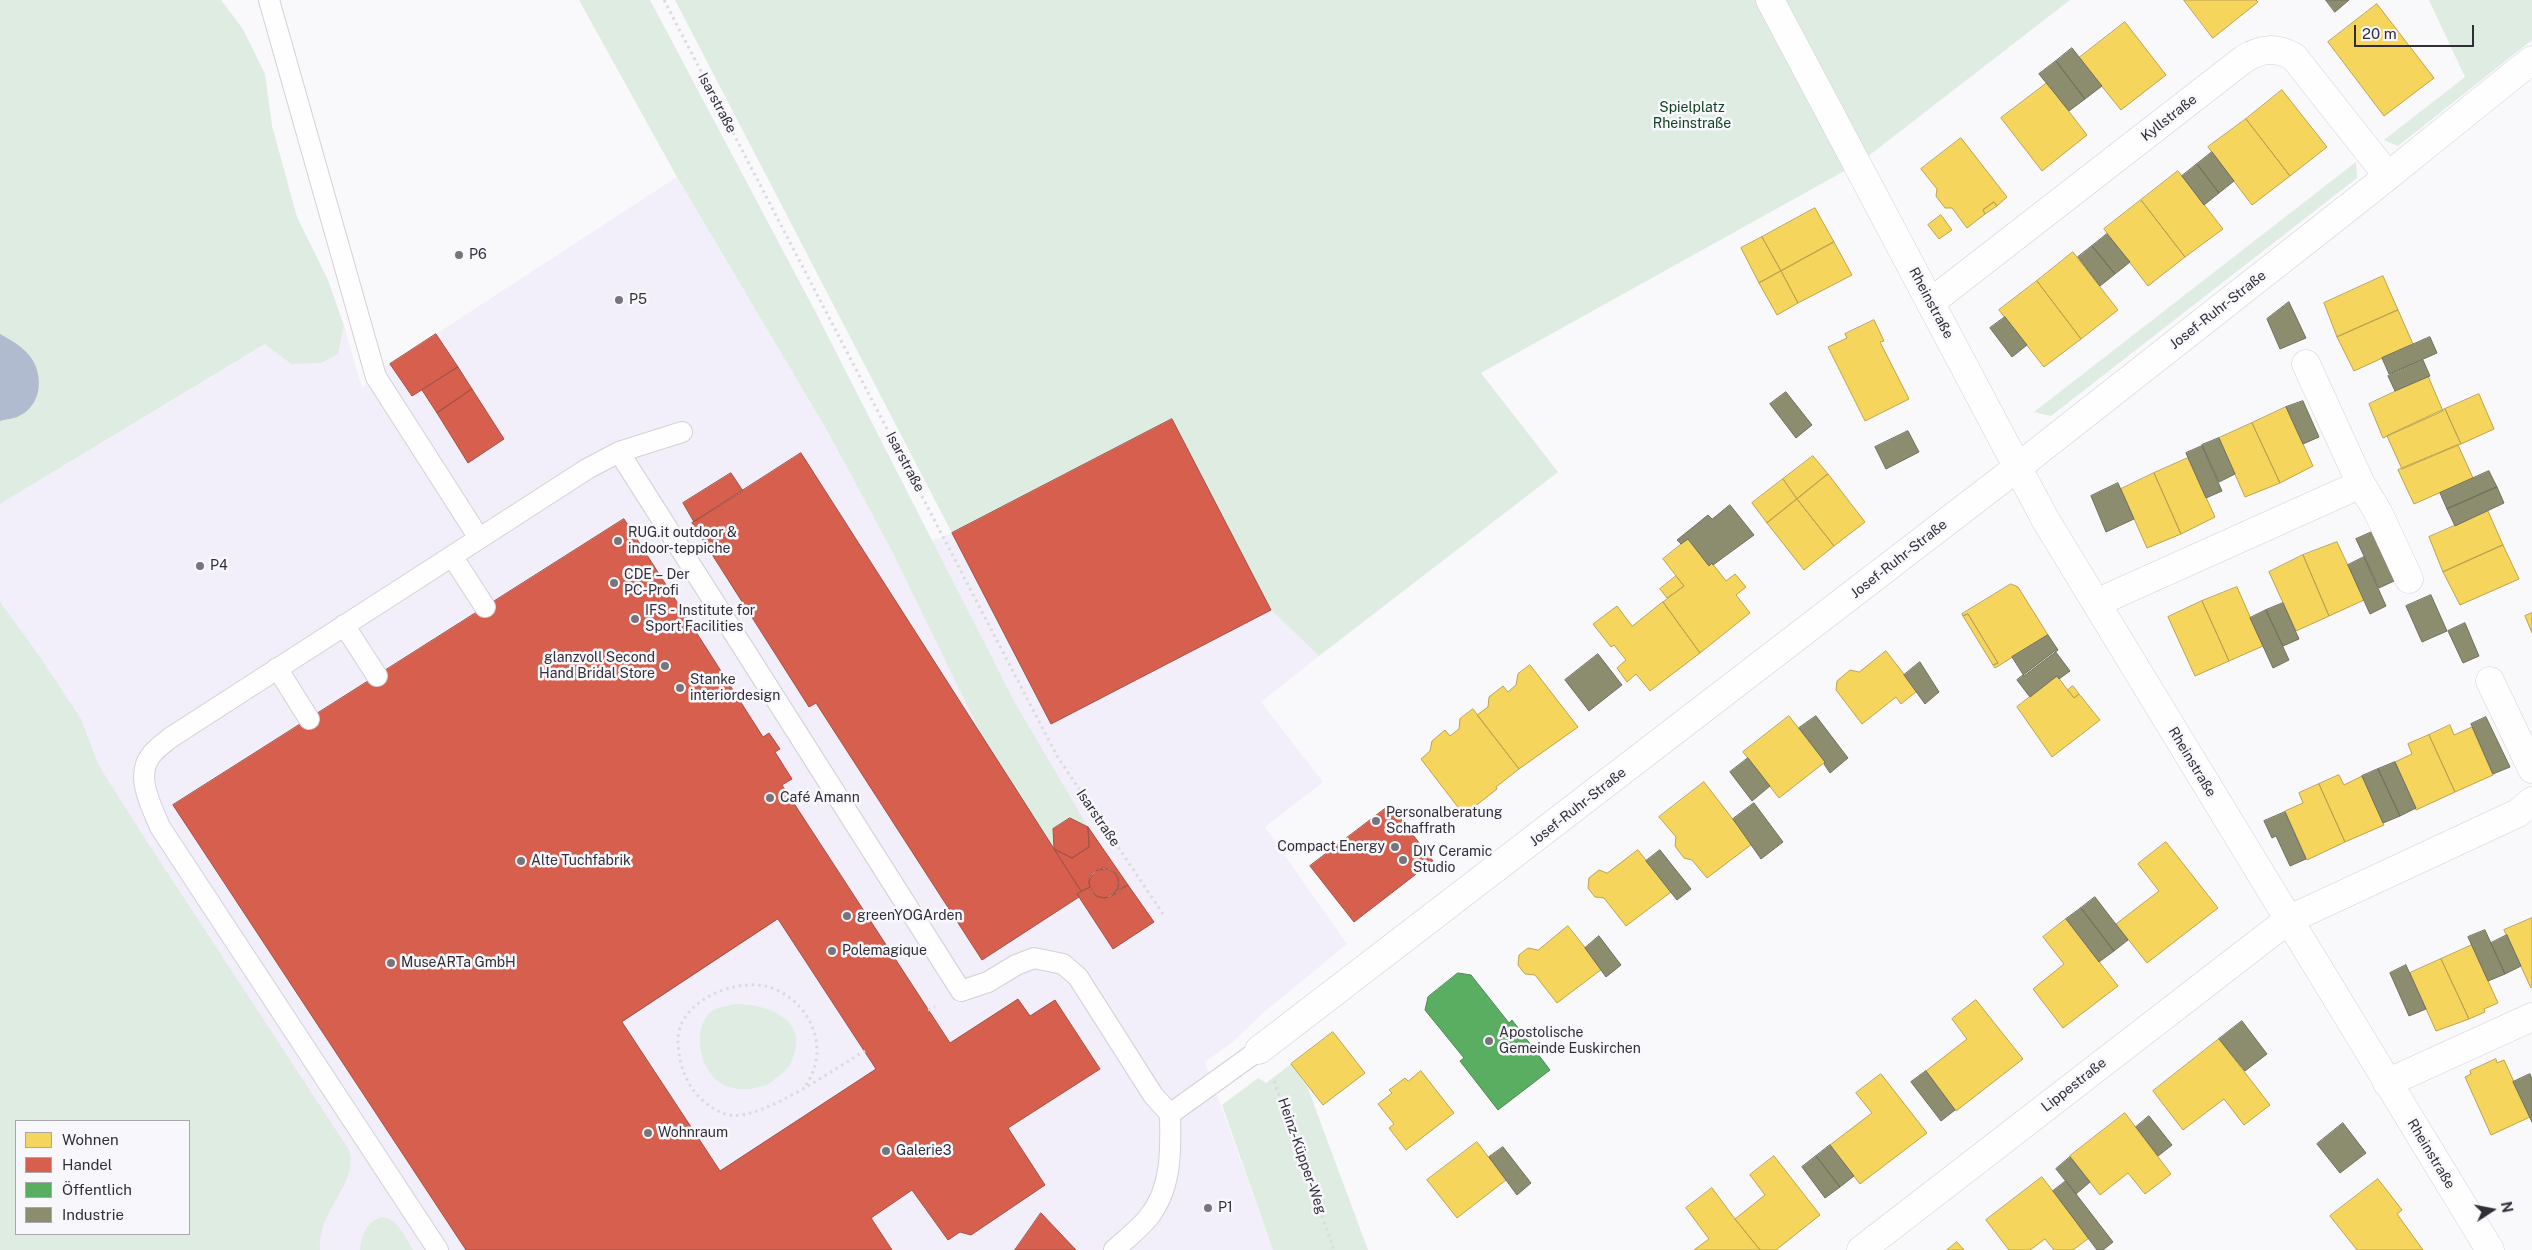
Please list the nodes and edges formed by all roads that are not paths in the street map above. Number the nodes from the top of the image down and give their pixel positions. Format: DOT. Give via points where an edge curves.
graph roads {
  1 [pos="269,0"];
  2 [pos="1770,0"];
  3 [pos="2532,60"];
  4 [pos="2388,176"];
  5 [pos="1931,302"];
  6 [pos="2306,364"];
  7 [pos="682,432"];
  8 [pos="619,452"];
  9 [pos="2018,467"];
  10 [pos="2361,484"];
  11 [pos="479,538"];
  12 [pos="452,556"];
  13 [pos="2409,580"];
  14 [pos="2096,603"];
  15 [pos="485,607"];
  16 [pos="344,625"];
  17 [pos="277,668"];
  18 [pos="377,676"];
  19 [pos="2490,681"];
  20 [pos="309,719"];
  21 [pos="2532,769"];
  22 [pos="2532,801"];
  23 [pos="2288,920"];
  24 [pos="2532,1017"];
  25 [pos="1260,1050"];
  26 [pos="2388,1083"];
  27 [pos="1170,1114"];
  28 [pos="438,1250"];
  29 [pos="1114,1250"];
  30 [pos="1862,1250"];
  31 [pos="2490,1250"];
  1 -- 11 [label="lane" via="376,377"];
  2 -- 5 [label="street, Rheinstraße"];
  3 -- 4 [label="street, Josef-Ruhr-Straße"];
  4 -- 5 [label="street, Kyllstraße" via="2294,57 2282,50 2262,51 2237,65"];
  4 -- 9 [label="street, Josef-Ruhr-Straße"];
  5 -- 9 [label="street, Rheinstraße"];
  6 -- 10 [label="street"];
  7 -- 8 [label="lane"];
  8 -- 11 [label="lane"];
  8 -- 27 [label="lane" via="961,991 988,982 1034,958 1063,964 1078,977 1153,1096"];
  9 -- 14 [label="street, Rheinstraße"];
  9 -- 25 [label="street, Josef-Ruhr-Straße"];
  10 -- 13 [label="street" via="2378,512"];
  10 -- 14 [label="street"];
  11 -- 12 [label="lane"];
  12 -- 15 [label="lane"];
  12 -- 16 [label="lane"];
  14 -- 23 [label="street, Rheinstraße"];
  16 -- 17 [label="lane"];
  16 -- 18 [label="lane"];
  17 -- 20 [label="lane"];
  17 -- 28 [label="lane" via="170,738 151,755 144,773 147,798 160,827"];
  19 -- 21 [label="street"];
  22 -- 23 [label="street" via="2518,813"];
  23 -- 26 [label="street, Rheinstraße"];
  23 -- 30 [label="street, Lippestraße"];
  24 -- 26 [label="street"];
  25 -- 27 [label="lane"];
  26 -- 31 [label="street, Rheinstraße"];
  27 -- 29 [label="lane" via="1171,1152 1165,1186 1149,1217"];
}
